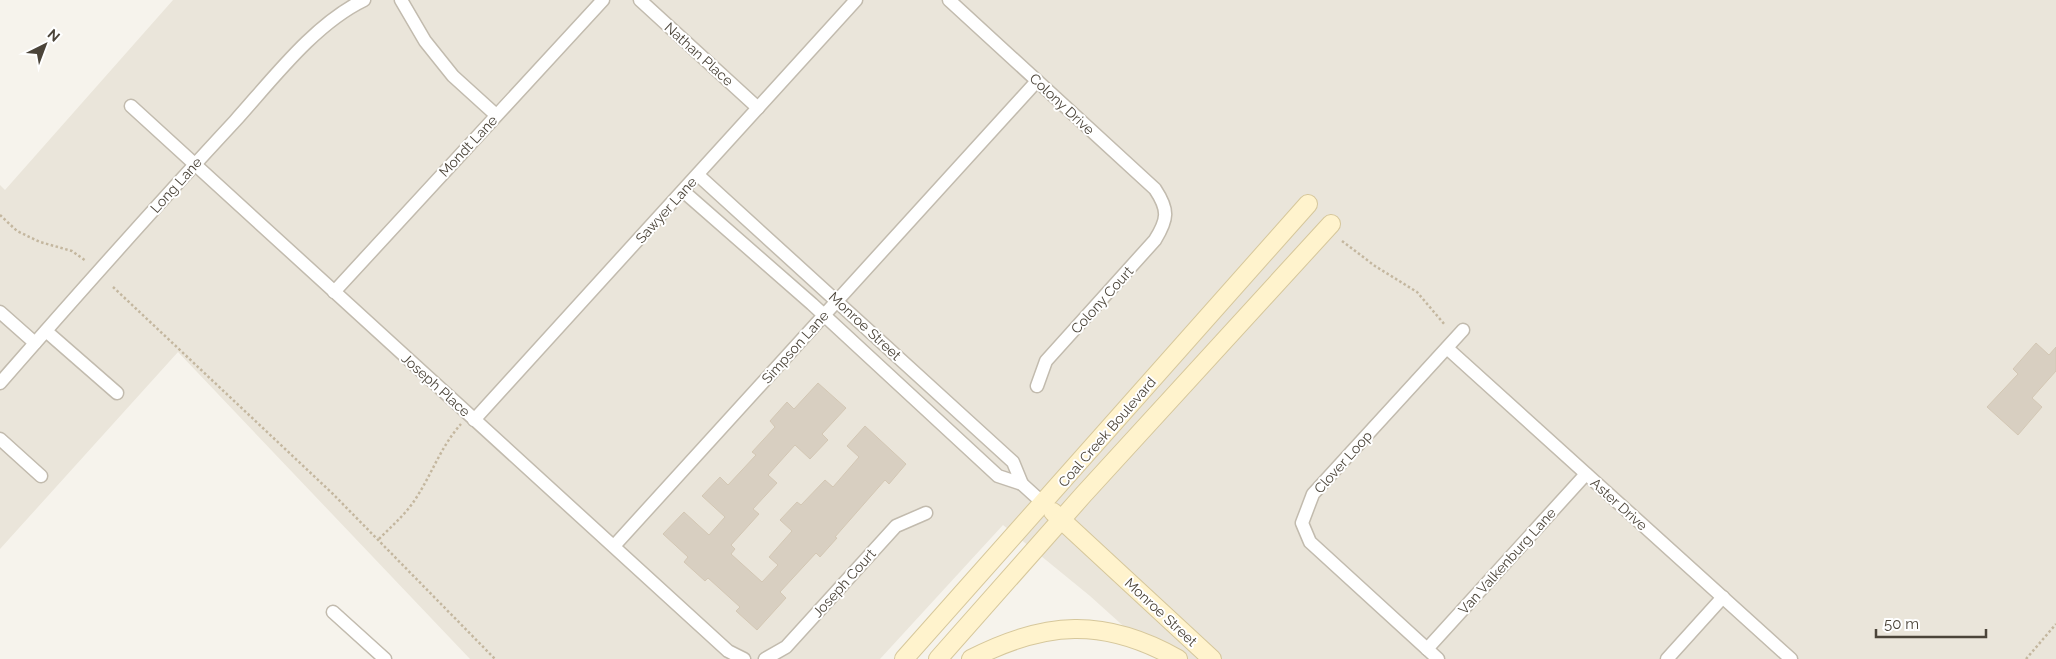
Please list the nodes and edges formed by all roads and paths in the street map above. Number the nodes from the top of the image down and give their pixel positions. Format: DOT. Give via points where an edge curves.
graph roads {
  1 [pos="364,0"];
  2 [pos="401,0"];
  3 [pos="603,0"];
  4 [pos="640,0"];
  5 [pos="856,0"];
  6 [pos="949,0"];
  7 [pos="1037,81"];
  8 [pos="131,106"];
  9 [pos="758,108"];
  10 [pos="496,115"];
  11 [pos="195,164"];
  12 [pos="698,175"];
  13 [pos="683,191"];
  14 [pos="1308,204"];
  15 [pos="1166,214"];
  16 [pos="0,215"];
  17 [pos="1331,224"];
  18 [pos="1342,241"];
  19 [pos="86,261"];
  20 [pos="113,286"];
  21 [pos="334,292"];
  22 [pos="837,300"];
  23 [pos="0,312"];
  24 [pos="824,315"];
  25 [pos="1444,325"];
  26 [pos="46,330"];
  27 [pos="1463,330"];
  28 [pos="35,343"];
  29 [pos="1447,348"];
  30 [pos="0,383"];
  31 [pos="1037,386"];
  32 [pos="117,393"];
  33 [pos="474,420"];
  34 [pos="461,424"];
  35 [pos="0,439"];
  36 [pos="1586,474"];
  37 [pos="41,476"];
  38 [pos="1022,484"];
  39 [pos="1044,504"];
  40 [pos="926,513"];
  41 [pos="1061,520"];
  42 [pos="379,540"];
  43 [pos="614,546"];
  44 [pos="1723,597"];
  45 [pos="333,612"];
  46 [pos="2056,624"];
  47 [pos="1427,649"];
  48 [pos="385,659"];
  49 [pos="494,659"];
  50 [pos="744,659"];
  51 [pos="765,659"];
  52 [pos="904,659"];
  53 [pos="938,659"];
  54 [pos="971,659"];
  55 [pos="1178,659"];
  56 [pos="1212,659"];
  57 [pos="1438,659"];
  58 [pos="1667,659"];
  59 [pos="1792,659"];
  60 [pos="2026,659"];
  1 -- 11 [label="street, Long Lane" via="349,7 310,39"];
  2 -- 10 [label="street" via="425,40 453,76"];
  3 -- 10 [label="street, Mondt Lane"];
  4 -- 9 [label="street, Nathan Place"];
  5 -- 9 [label="street, Sawyer Lane"];
  6 -- 7 [label="street, Colony Drive"];
  7 -- 15 [label="street, Colony Drive" via="1155,189"];
  7 -- 22 [label="street, Simpson Lane"];
  8 -- 11 [label="street, Joseph Place"];
  9 -- 12 [label="street, Sawyer Lane"];
  10 -- 21 [label="street, Mondt Lane"];
  11 -- 21 [label="street, Joseph Place"];
  11 -- 26 [label="street, Long Lane"];
  12 -- 13 [label="street, Sawyer Lane"];
  12 -- 22 [label="street, Monroe Street"];
  13 -- 24 [label="street, Monroe Street"];
  13 -- 33 [label="street, Sawyer Lane"];
  14 -- 39 [label="main road, Coal Creek Boulevard"];
  15 -- 31 [label="street, Colony Court" via="1163,228 1155,240 1046,361"];
  16 -- 19 [label="path" via="17,231 72,251"];
  17 -- 41 [label="main road, Coal Creek Boulevard"];
  18 -- 25 [label="path" via="1417,292"];
  20 -- 42 [label="path"];
  21 -- 33 [label="street, Joseph Place"];
  22 -- 24 [label="street, Simpson Lane"];
  22 -- 38 [label="street, Monroe Street" via="1013,462"];
  23 -- 28 [label="street"];
  24 -- 38 [label="street, Monroe Street" via="998,476"];
  24 -- 43 [label="street, Simpson Lane"];
  26 -- 28 [label="street, Long Lane"];
  26 -- 32 [label="street"];
  27 -- 29 [label="street, Clover Loop"];
  28 -- 30 [label="street, Long Lane"];
  29 -- 36 [label="street, Aster Drive"];
  29 -- 47 [label="street, Clover Loop" via="1313,494 1302,523 1310,542"];
  33 -- 43 [label="street, Joseph Place"];
  34 -- 42 [label="path" via="444,446 410,506"];
  35 -- 37 [label="street"];
  36 -- 44 [label="street, Aster Drive"];
  36 -- 47 [label="street, Van Valkenburg Lane"];
  38 -- 39 [label="street, Monroe Street"];
  39 -- 41 [label="main road, Monroe Street"];
  39 -- 52 [label="main road, Coal Creek Boulevard"];
  40 -- 51 [label="street, Joseph Court" via="896,526 786,647"];
  41 -- 53 [label="main road, Coal Creek Boulevard"];
  41 -- 56 [label="main road, Monroe Street"];
  42 -- 49 [label="path"];
  43 -- 50 [label="street, Joseph Place" via="728,651"];
  44 -- 58 [label="street"];
  44 -- 59 [label="street, Aster Drive"];
  45 -- 48 [label="street"];
  46 -- 60 [label="path"];
  47 -- 57 [label="street, Clover Loop"];
  54 -- 55 [label="main road" via="1026,636 1069,628 1114,633 1157,647"];
}
